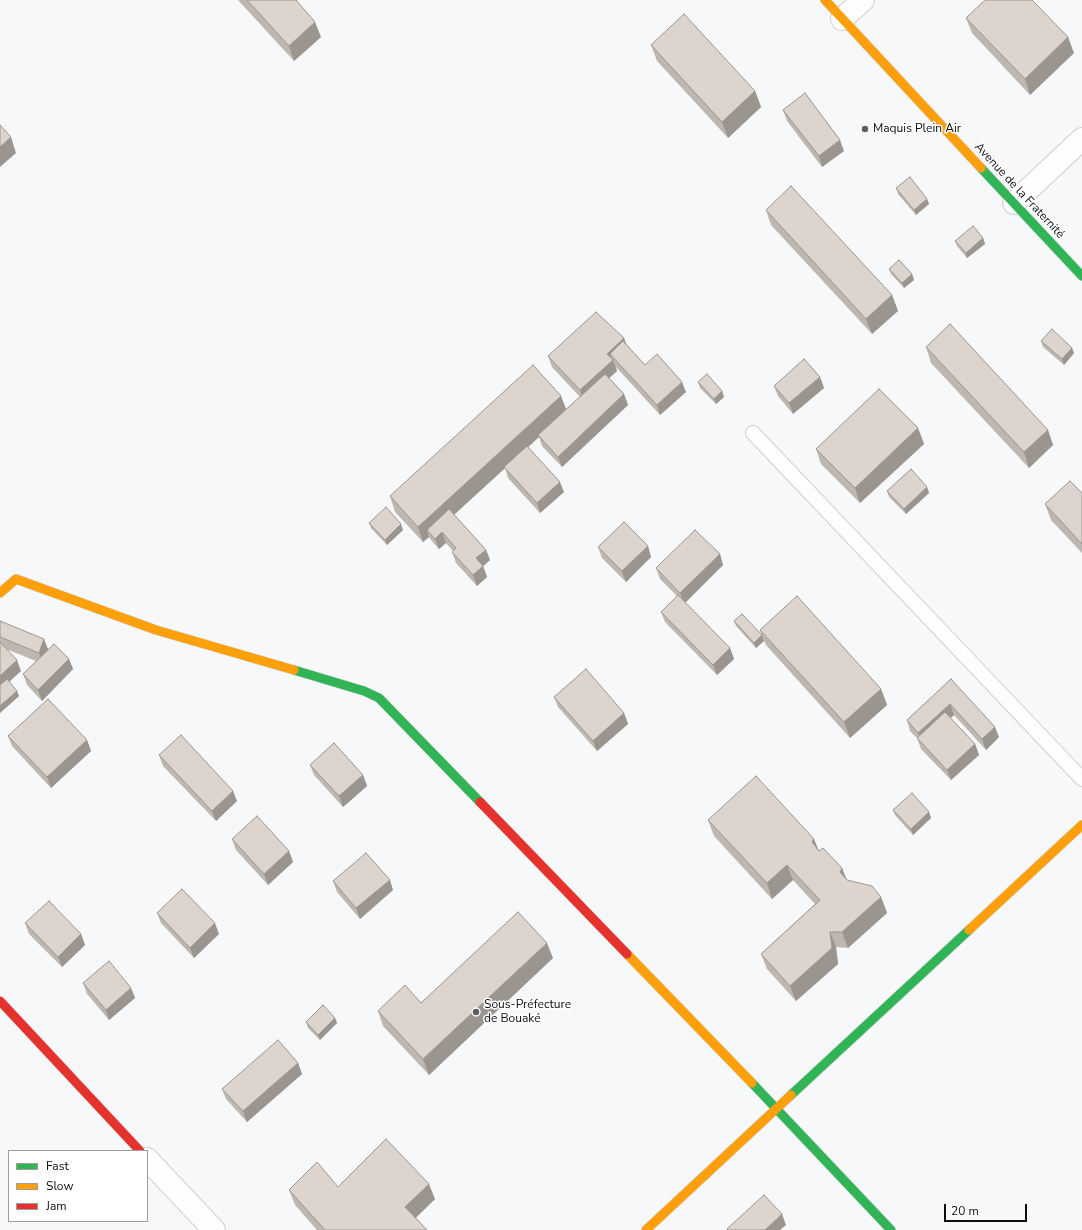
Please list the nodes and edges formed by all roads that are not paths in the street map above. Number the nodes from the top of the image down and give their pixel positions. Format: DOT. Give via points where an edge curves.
graph roads {
  1 [pos="825,0"];
  2 [pos="863,0"];
  3 [pos="842,19"];
  4 [pos="1082,139"];
  5 [pos="1014,203"];
  6 [pos="1082,276"];
  7 [pos="753,433"];
  8 [pos="0,593"];
  9 [pos="1082,779"];
  10 [pos="1082,825"];
  11 [pos="0,1001"];
  12 [pos="777,1108"];
  13 [pos="139,1150"];
  14 [pos="148,1160"];
  15 [pos="214,1230"];
  16 [pos="646,1230"];
  17 [pos="891,1230"];
  1 -- 3 [label="street, Avenue de la Fraternité"];
  2 -- 3 [label="street"];
  3 -- 5 [label="street, Avenue de la Fraternité"];
  4 -- 5 [label="street"];
  5 -- 6 [label="street, Avenue de la Fraternité"];
  7 -- 9 [label="lane"];
  8 -- 12 [label="street" via="16,579 156,630 364,691 378,698"];
  10 -- 12 [label="street"];
  11 -- 13 [label="street"];
  12 -- 16 [label="street"];
  12 -- 17 [label="street"];
  14 -- 15 [label="street"];
}
